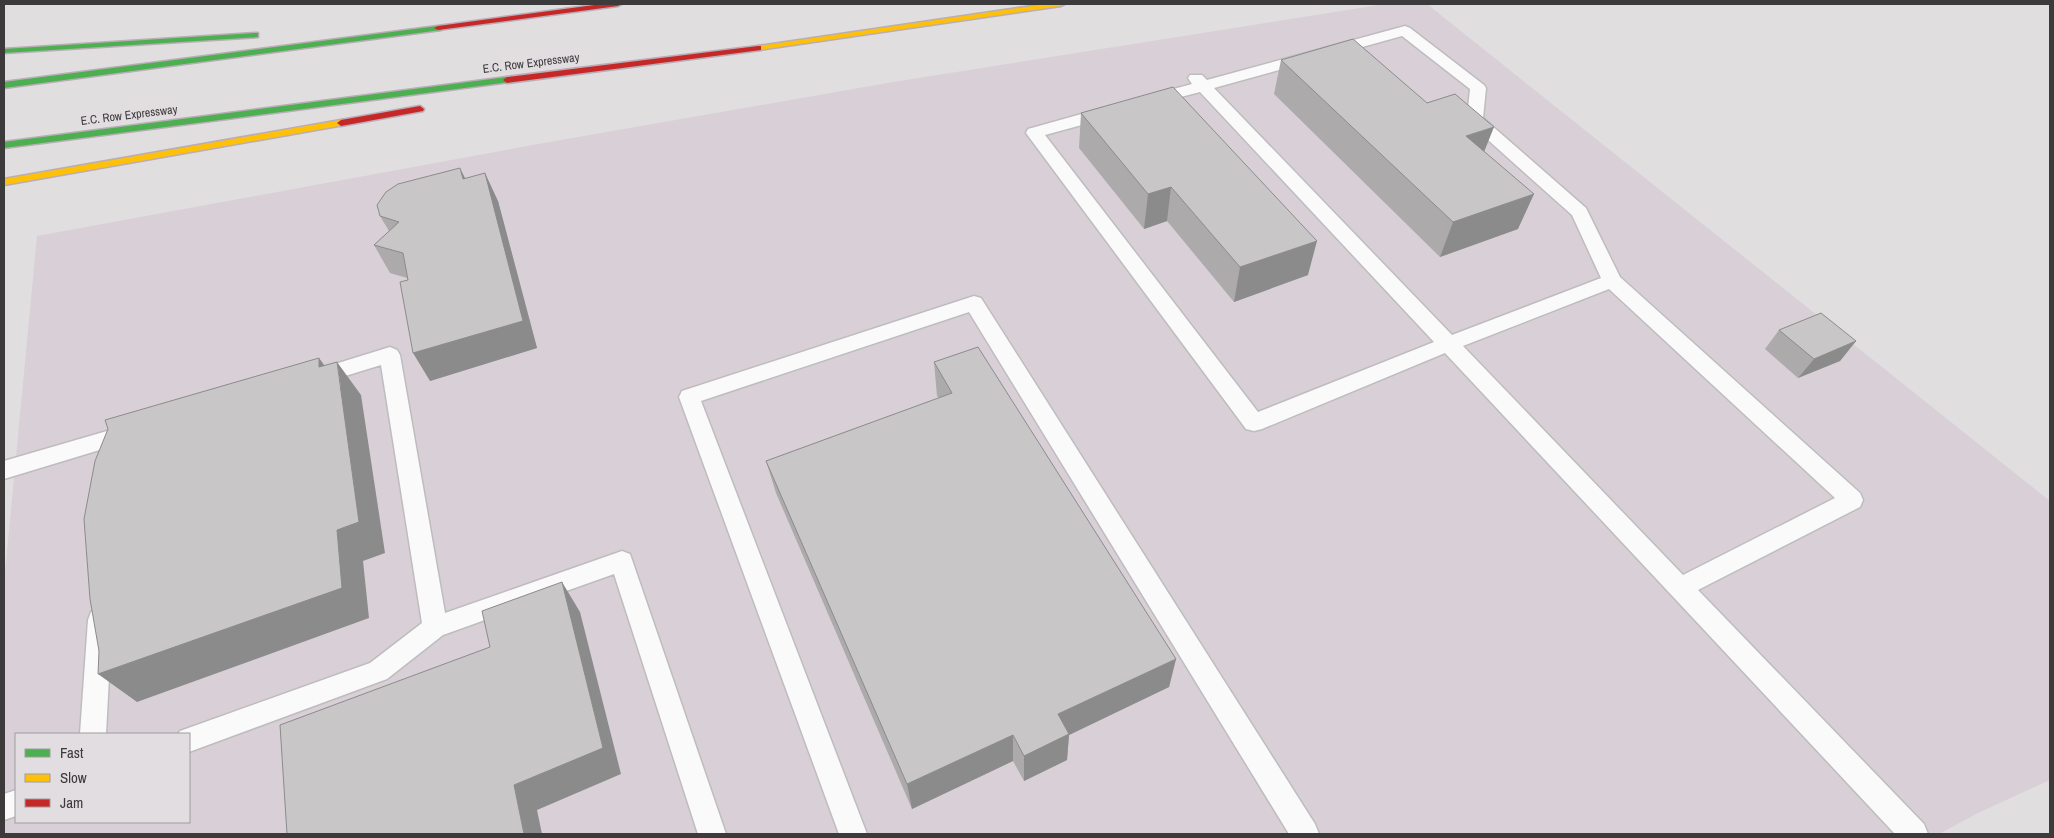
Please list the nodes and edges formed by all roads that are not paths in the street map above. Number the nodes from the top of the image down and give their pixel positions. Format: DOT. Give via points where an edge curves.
graph roads {
  1 [pos="585,4"];
  2 [pos="618,4"];
  3 [pos="1061,4"];
  4 [pos="406,20"];
  5 [pos="267,33"];
  6 [pos="4,52"];
  7 [pos="729,52"];
  8 [pos="1199,82"];
  9 [pos="4,85"];
  10 [pos="523,90"];
  11 [pos="435,106"];
  12 [pos="4,144"];
  13 [pos="4,182"];
  14 [pos="1612,281"];
  15 [pos="1448,344"];
  16 [pos="299,382"];
  17 [pos="150,427"];
  18 [pos="4,470"];
  19 [pos="1680,588"];
  20 [pos="102,596"];
  21 [pos="435,627"];
  22 [pos="93,733"];
  23 [pos="190,740"];
  24 [pos="712,834"];
  25 [pos="853,834"];
  26 [pos="1305,834"];
  27 [pos="1914,834"];
  1 -- 4 [label="highway"];
  2 -- 9 [label="highway"];
  3 -- 7 [label="highway, E.C. Row Expressway"];
  5 -- 6 [label="highway"];
  7 -- 10 [label="highway"];
  7 -- 12 [label="highway, E.C. Row Expressway"];
  8 -- 14 [label="lane" via="1405,31 1478,88 1475,119 1580,212"];
  8 -- 15 [label="lane"];
  8 -- 15 [label="lane" via="1034,133 1254,422"];
  11 -- 13 [label="highway"];
  14 -- 15 [label="lane"];
  14 -- 19 [label="lane" via="1852,500"];
  15 -- 19 [label="lane"];
  16 -- 21 [label="lane" via="390,355"];
  17 -- 18 [label="lane" via="112,448"];
  19 -- 27 [label="lane"];
  20 -- 22 [label="lane"];
  21 -- 23 [label="lane" via="378,671"];
  21 -- 24 [label="lane" via="622,561"];
  25 -- 26 [label="lane" via="689,397 974,303"];
}
